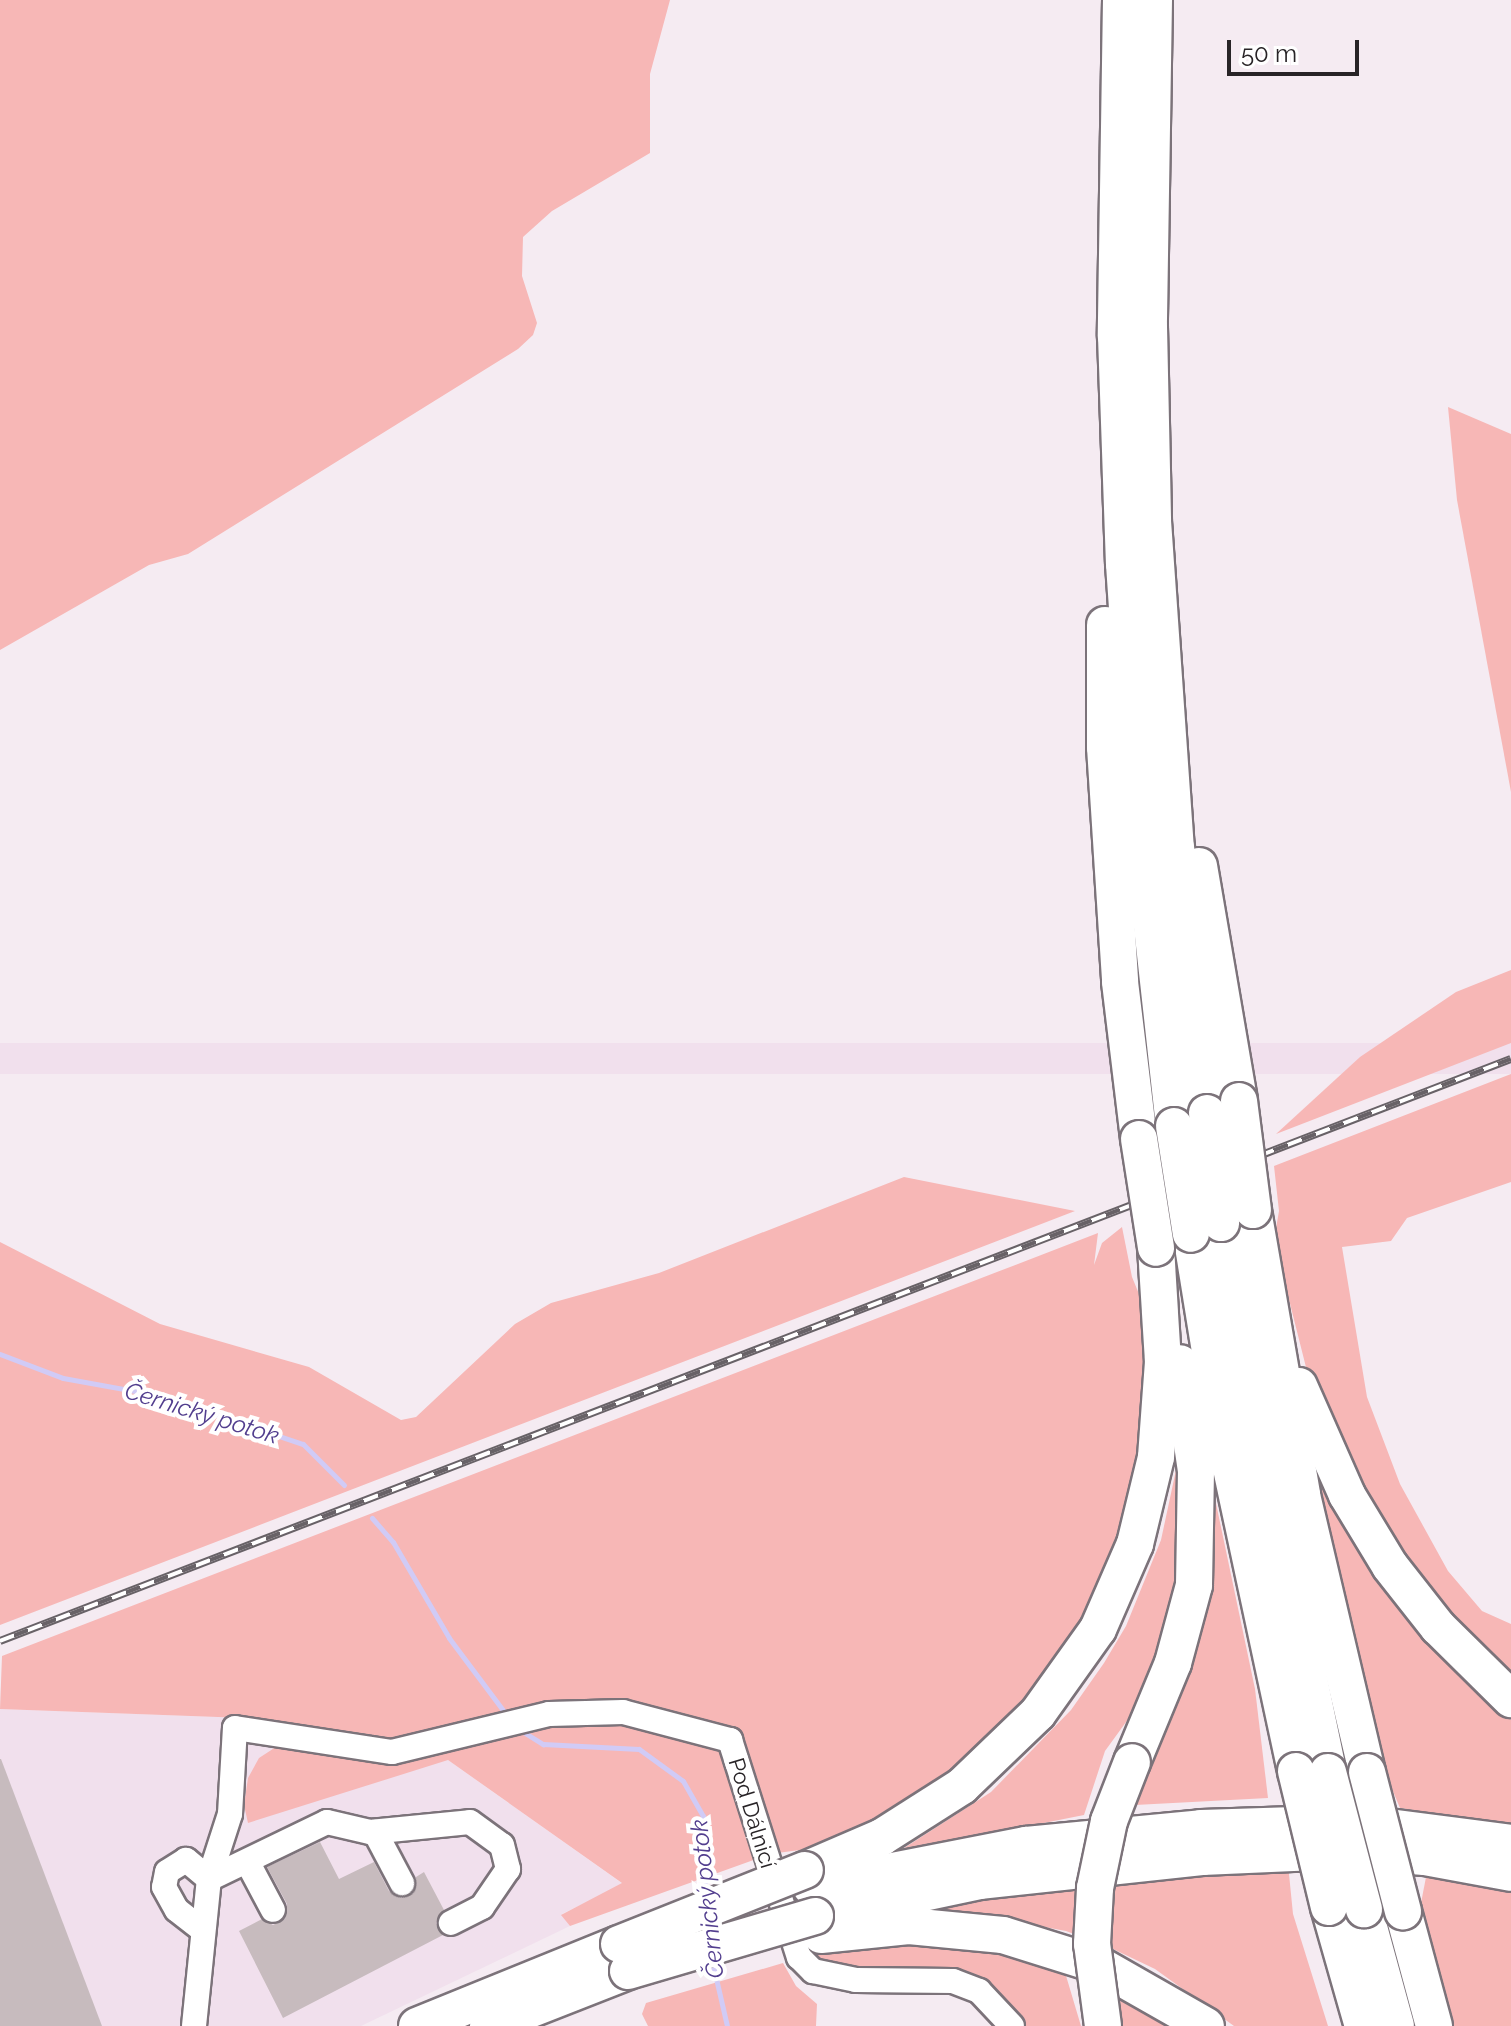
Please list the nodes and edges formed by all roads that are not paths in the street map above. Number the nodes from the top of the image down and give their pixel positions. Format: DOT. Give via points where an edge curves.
graph roads {
  1 [pos="1121,0"];
  2 [pos="1154,0"];
  3 [pos="1134,89"];
  4 [pos="1116,336"];
  5 [pos="1134,382"];
  6 [pos="1207,1113"];
  7 [pos="1222,1222"];
  8 [pos="1156,1248"];
  9 [pos="1511,1699"];
  10 [pos="375,1832"];
  11 [pos="1511,1843"];
  12 [pos="248,1863"];
  13 [pos="1511,1873"];
  14 [pos="209,1879"];
  15 [pos="402,1883"];
  16 [pos="812,1902"];
  17 [pos="1346,1908"];
  18 [pos="273,1910"];
  19 [pos="451,1923"];
  20 [pos="201,1929"];
  21 [pos="624,1957"];
  22 [pos="194,2026"];
  23 [pos="417,2026"];
  24 [pos="488,2026"];
  25 [pos="1012,2026"];
  26 [pos="1103,2026"];
  27 [pos="1206,2026"];
  28 [pos="1363,2026"];
  29 [pos="1396,2026"];
  30 [pos="1434,2026"];
  1 -- 3 [label="highway"];
  2 -- 3 [label="highway"];
  3 -- 4 [label="highway"];
  3 -- 5 [label="highway"];
  4 -- 5 [label="highway"];
  4 -- 8 [label="highway, bridge" via="1106,527 1105,747 1120,982"];
  5 -- 6 [label="highway"];
  5 -- 6 [label="highway" via="1132,705"];
  6 -- 7 [label="highway, bridge"];
  6 -- 7 [label="highway, bridge"];
  7 -- 9 [label="highway" via="1347,1495 1414,1597"];
  7 -- 17 [label="highway, bridge" via="1312,1772"];
  7 -- 30 [label="highway, bridge" via="1302,1495"];
  8 -- 16 [label="highway" via="1163,1362 1156,1457 1135,1544 1098,1629 1038,1713 971,1779 882,1837"];
  8 -- 26 [label="highway, bridge" via="1196,1471 1197,1541 1185,1627 1109,1821 1095,1888 1094,1972"];
  10 -- 12 [label="street" via="327,1822"];
  10 -- 15 [label="street"];
  10 -- 19 [label="street" via="470,1822 502,1845 508,1869 500,1886 482,1907"];
  11 -- 16 [label="highway" via="1358,1823 1201,1828 1026,1845"];
  12 -- 14 [label="street"];
  12 -- 18 [label="street"];
  13 -- 16 [label="highway" via="1353,1851 1202,1857"];
  14 -- 20 [label="street"];
  14 -- 20 [label="street" via="186,1860 167,1872 164,1887 177,1910"];
  14 -- 25 [label="street, Pod Dálnicí" via="230,1814 235,1728 392,1752 549,1714 623,1712 730,1740 799,1957 813,1971 856,1980 953,1981 979,1991"];
  16 -- 21 [label="highway, bridge"];
  16 -- 21 [label="highway, bridge"];
  16 -- 27 [label="highway" via="909,1926 1003,1935 1099,1965"];
  17 -- 28 [label="highway"];
  17 -- 29 [label="highway"];
  20 -- 22 [label="street"];
  21 -- 23 [label="highway"];
  21 -- 24 [label="highway"];
}
